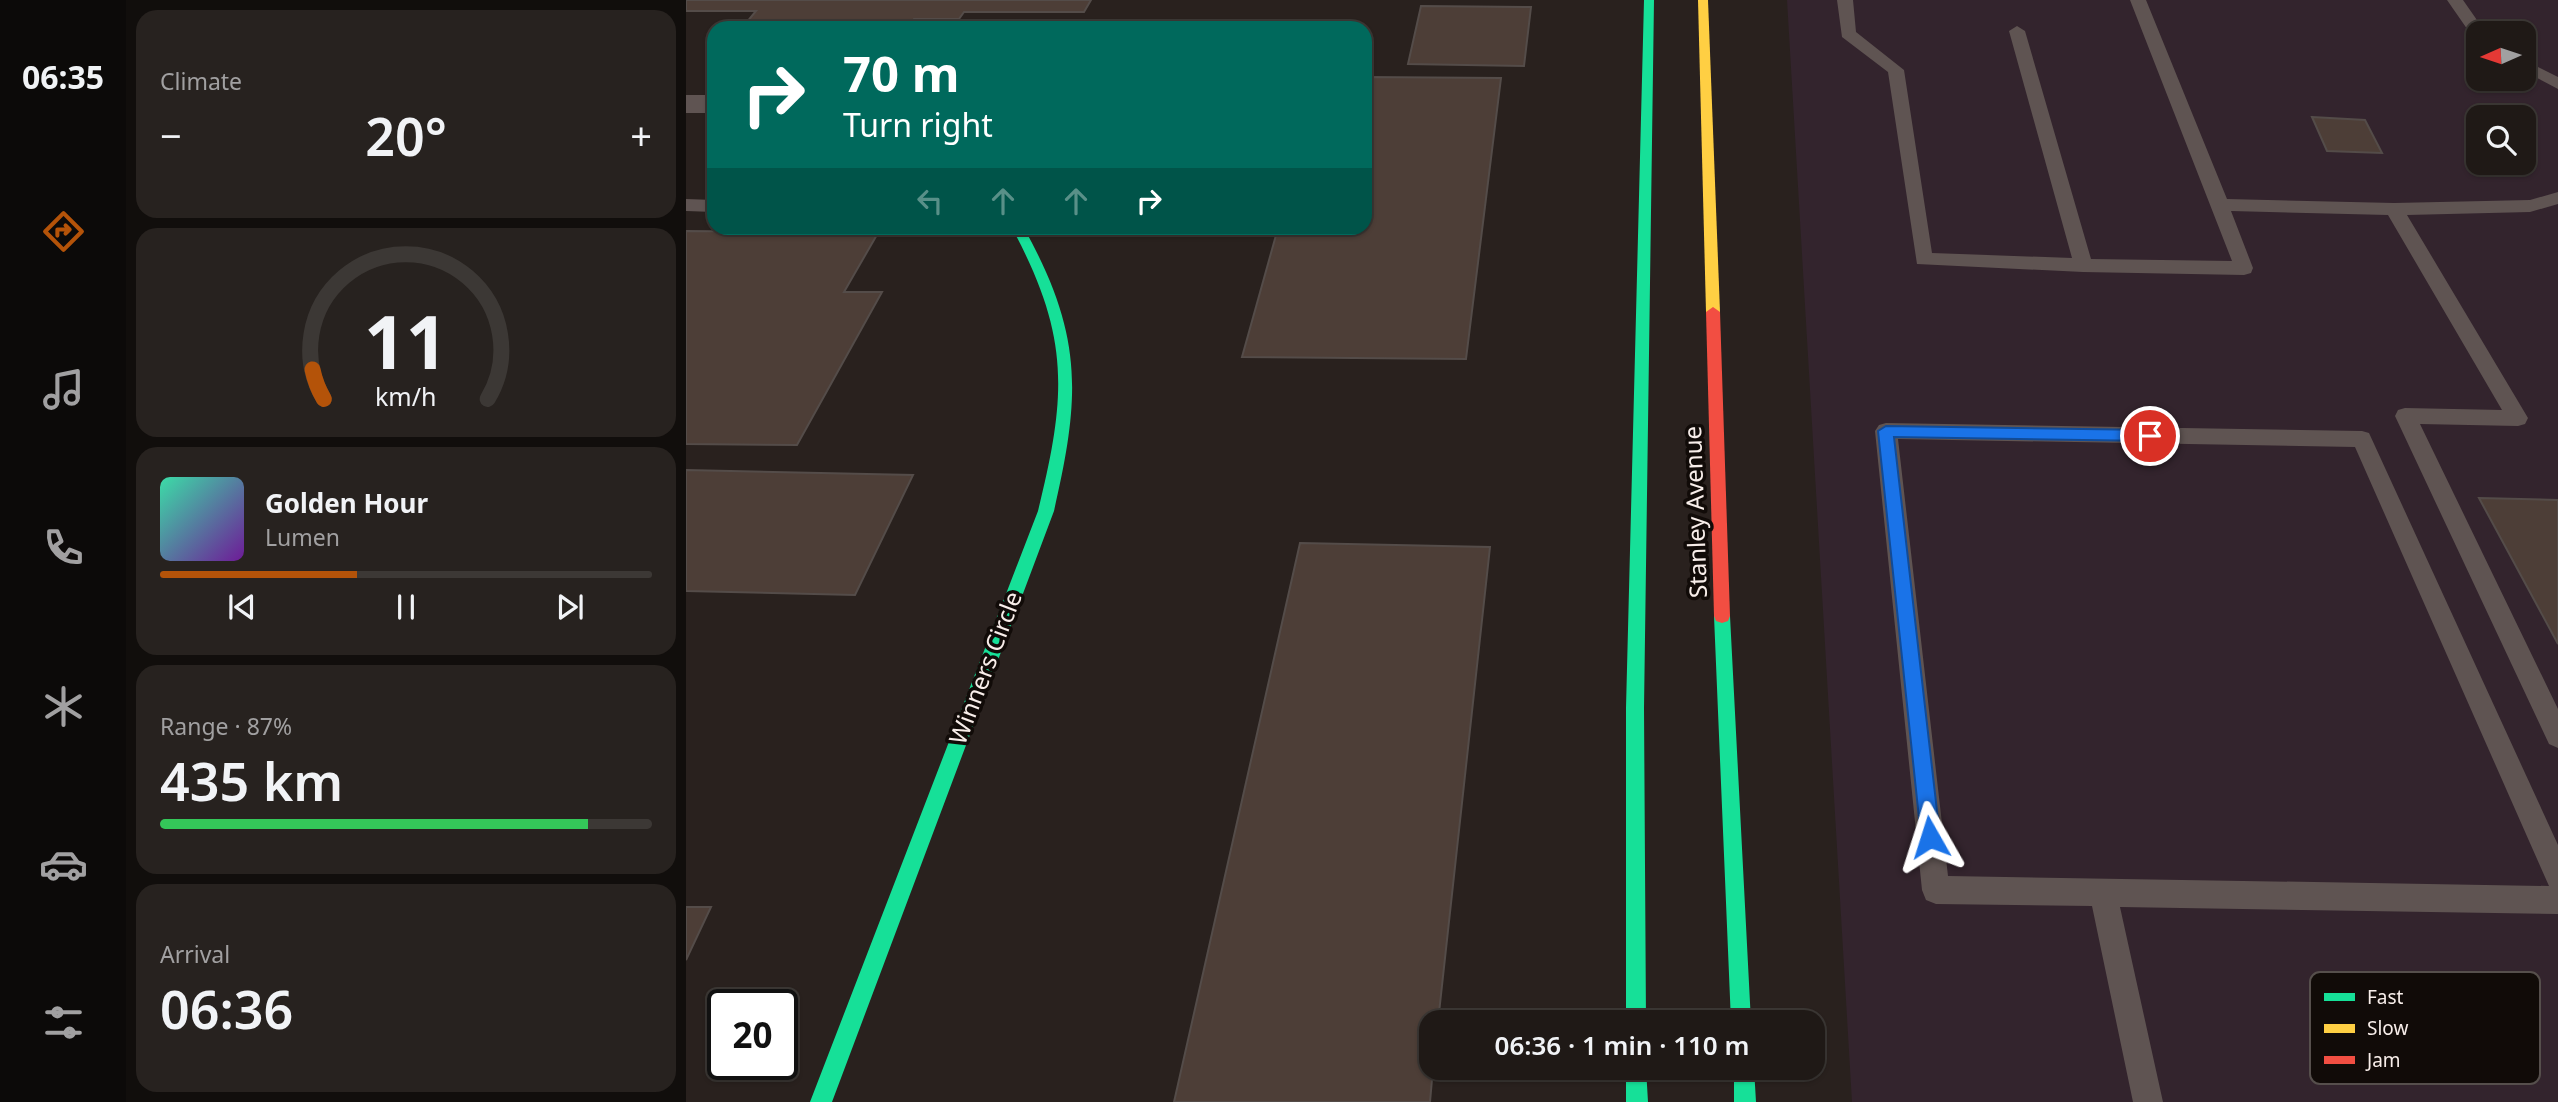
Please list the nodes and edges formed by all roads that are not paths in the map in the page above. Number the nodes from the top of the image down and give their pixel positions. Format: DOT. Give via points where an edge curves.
graph roads {
  1 [pos="1649,0"];
  2 [pos="1703,0"];
  3 [pos="1845,0"];
  4 [pos="2138,0"];
  5 [pos="2455,0"];
  6 [pos="2470,21"];
  7 [pos="2017,31"];
  8 [pos="2536,72"];
  9 [pos="2558,84"];
  10 [pos="686,104"];
  11 [pos="707,104"];
  12 [pos="2558,198"];
  13 [pos="686,205"];
  14 [pos="2220,205"];
  15 [pos="707,206"];
  16 [pos="2394,209"];
  17 [pos="1023,235"];
  18 [pos="2083,265"];
  19 [pos="2558,736"];
  20 [pos="2558,877"];
  21 [pos="2103,892"];
  22 [pos="2558,900"];
  23 [pos="1636,1010"];
  24 [pos="1740,1010"];
  25 [pos="1636,1080"];
  26 [pos="1744,1080"];
  27 [pos="821,1102"];
  28 [pos="1637,1102"];
  29 [pos="1745,1102"];
  30 [pos="2148,1102"];
  1 -- 23 [label="main road" via="1635,708"];
  2 -- 24 [label="main road, Stanley Avenue" via="1724,695"];
  3 -- 18 [label="lane" via="1848,34 1896,71 1924,259"];
  4 -- 14 [label="lane"];
  5 -- 6 [label="lane"];
  7 -- 18 [label="lane"];
  8 -- 9 [label="lane"];
  10 -- 11 [label="street"];
  12 -- 16 [label="lane" via="2530,206"];
  13 -- 15 [label="lane"];
  14 -- 16 [label="lane"];
  14 -- 18 [label="lane" via="2244,268"];
  16 -- 19 [label="lane" via="2518,418 2405,416"];
  17 -- 27 [label="main road, Winners Circle" via="1053,294 1066,351 1068,410 1061,458 1046,511"];
  20 -- 21 [label="lane" via="2361,439 1886,431 1936,890"];
  21 -- 22 [label="lane"];
  21 -- 30 [label="lane"];
  25 -- 28 [label="main road"];
  26 -- 29 [label="main road"];
}
